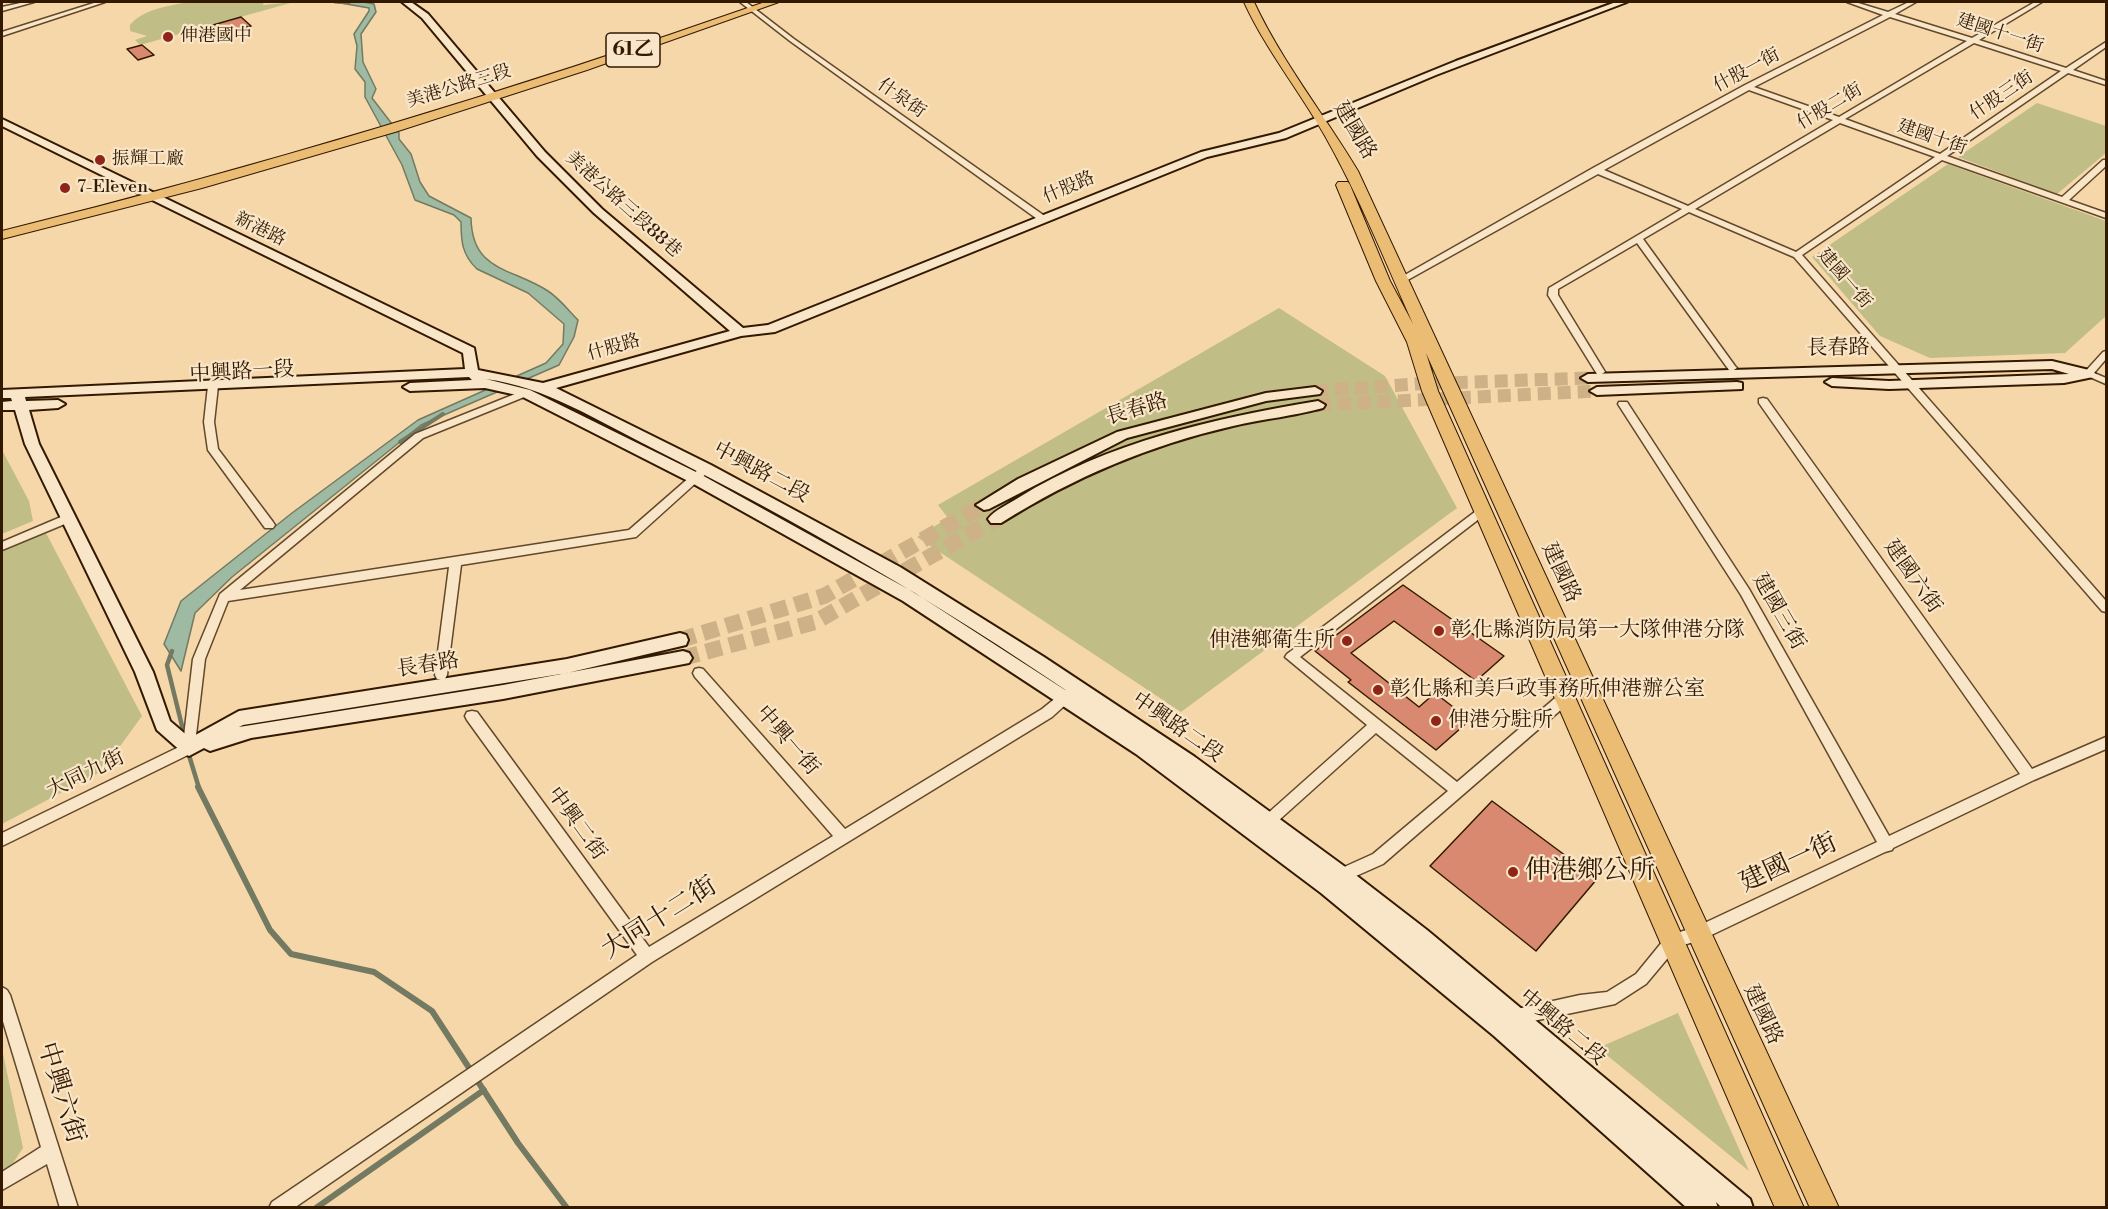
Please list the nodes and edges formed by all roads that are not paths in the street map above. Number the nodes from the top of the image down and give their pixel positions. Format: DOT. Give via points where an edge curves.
graph roads {
  1 [pos="31,2"];
  2 [pos="101,2"];
  3 [pos="406,2"];
  4 [pos="774,2"];
  5 [pos="1238,2"];
  6 [pos="1249,2"];
  7 [pos="1623,2"];
  8 [pos="1850,2"];
  9 [pos="1913,2"];
  10 [pos="2039,2"];
  11 [pos="746,4"];
  12 [pos="2,9"];
  13 [pos="1889,14"];
  14 [pos="2,34"];
  15 [pos="1972,41"];
  16 [pos="2106,44"];
  17 [pos="2067,71"];
  18 [pos="2106,83"];
  19 [pos="1748,87"];
  20 [pos="488,92"];
  21 [pos="1837,120"];
  22 [pos="2,122"];
  23 [pos="1315,123"];
  24 [pos="377,126"];
  25 [pos="1939,156"];
  26 [pos="2106,162"];
  27 [pos="1596,170"];
  28 [pos="137,189"];
  29 [pos="151,197"];
  30 [pos="2064,200"];
  31 [pos="1688,209"];
  32 [pos="2106,216"];
  33 [pos="1043,219"];
  34 [pos="2,222"];
  35 [pos="2,235"];
  36 [pos="1638,239"];
  37 [pos="1797,255"];
  38 [pos="1401,280"];
  39 [pos="740,332"];
  40 [pos="2106,354"];
  41 [pos="1732,368"];
  42 [pos="1896,369"];
  43 [pos="472,373"];
  44 [pos="2088,374"];
  45 [pos="1594,375"];
  46 [pos="2106,381"];
  47 [pos="1908,383"];
  48 [pos="507,385"];
  49 [pos="543,387"];
  50 [pos="212,390"];
  51 [pos="1597,391"];
  52 [pos="13,398"];
  53 [pos="1763,400"];
  54 [pos="1623,404"];
  55 [pos="2,406"];
  56 [pos="700,473"];
  57 [pos="984,505"];
  58 [pos="1484,509"];
  59 [pos="68,518"];
  60 [pos="996,519"];
  61 [pos="269,525"];
  62 [pos="2,546"];
  63 [pos="456,561"];
  64 [pos="224,597"];
  65 [pos="2106,608"];
  66 [pos="680,640"];
  67 [pos="683,658"];
  68 [pos="699,673"];
  69 [pos="441,675"];
  70 [pos="1071,693"];
  71 [pos="1566,697"];
  72 [pos="472,716"];
  73 [pos="1376,725"];
  74 [pos="2106,743"];
  75 [pos="184,744"];
  76 [pos="2029,776"];
  77 [pos="1458,791"];
  78 [pos="1262,827"];
  79 [pos="842,836"];
  80 [pos="2,840"];
  81 [pos="1887,846"];
  82 [pos="1334,881"];
  83 [pos="1698,934"];
  84 [pos="1671,941"];
  85 [pos="647,957"];
  86 [pos="2,995"];
  87 [pos="5,1016"];
  88 [pos="1508,1023"];
  89 [pos="51,1150"];
  90 [pos="2,1182"];
  91 [pos="69,1208"];
  92 [pos="278,1208"];
  93 [pos="1706,1208"];
  94 [pos="1742,1208"];
  95 [pos="1790,1208"];
  96 [pos="1825,1208"];
  1 -- 12 [label="street"];
  2 -- 14 [label="street"];
  3 -- 20 [label="street, 美港公路三段88巷" via="425,16"];
  4 -- 11 [label="main road, 美港公路三段 / 61乙"];
  5 -- 23 [label="main road, 建國路" via="1250,33"];
  6 -- 23 [label="main road, 建國路"];
  7 -- 23 [label="street, 什股路" via="1405,84"];
  8 -- 13 [label="street, 建國十一街"];
  9 -- 13 [label="street, 什股一街"];
  10 -- 15 [label="street, 什股二街"];
  11 -- 20 [label="main road, 美港公路三段 / 61乙"];
  11 -- 33 [label="street, 什泉街"];
  13 -- 15 [label="street, 建國十一街"];
  13 -- 19 [label="street, 什股一街"];
  15 -- 17 [label="street, 建國十一街"];
  15 -- 21 [label="street, 什股二街"];
  16 -- 17 [label="street, 什股三街"];
  17 -- 18 [label="street, 建國十一街"];
  17 -- 25 [label="street, 什股三街"];
  19 -- 21 [label="street, 建國十街"];
  19 -- 27 [label="street, 什股一街"];
  20 -- 24 [label="main road, 美港公路三段 / 61乙"];
  20 -- 39 [label="street, 美港公路三段88巷" via="540,154 598,211"];
  21 -- 25 [label="street, 建國十街"];
  21 -- 31 [label="street, 什股二街"];
  22 -- 28 [label="street, 新港路"];
  23 -- 33 [label="street, 什股路" via="1239,149 1205,154"];
  23 -- 38 [label="main road, 建國路" via="1351,171"];
  23 -- 58 [label="main road, 建國路" via="1383,280 1415,342 1430,391"];
  24 -- 28 [label="main road, 美港公路三段 / 61乙"];
  24 -- 29 [label="main road, 美港公路三段 / 61乙"];
  25 -- 30 [label="street, 建國十街"];
  25 -- 37 [label="street, 什股三街"];
  26 -- 30 [label="street"];
  27 -- 31 [label="street, 建國一街"];
  27 -- 38 [label="street"];
  28 -- 29 [label="street, 新港路"];
  28 -- 34 [label="main road, 61乙"];
  29 -- 35 [label="main road, 61乙"];
  29 -- 43 [label="street, 新港路" via="469,351"];
  30 -- 32 [label="street, 建國十街"];
  31 -- 36 [label="street, 什股二街"];
  31 -- 37 [label="street, 建國一街"];
  33 -- 39 [label="street, 什股路" via="770,329"];
  36 -- 41 [label="street"];
  36 -- 45 [label="street" via="1554,288 1553,295"];
  37 -- 42 [label="street, 建國一街"];
  38 -- 83 [label="main road, 建國路"];
  39 -- 49 [label="street, 什股路"];
  40 -- 44 [label="street"];
  42 -- 44 [label="street, 長春路" via="2052,365"];
  42 -- 45 [label="street, 長春路"];
  42 -- 47 [label="street, 建國一街"];
  43 -- 48 [label="street, 中興路二段"];
  43 -- 48 [label="street, 新港路"];
  43 -- 50 [label="street, 中興路一段"];
  44 -- 46 [label="street, 長春路"];
  44 -- 47 [label="street, 長春路" via="2064,379"];
  47 -- 51 [label="street, 長春路"];
  47 -- 65 [label="street, 建國一街"];
  48 -- 49 [label="street, 中興路二段"];
  48 -- 50 [label="street, 中興路一段"];
  48 -- 56 [label="street, 中興路二段"];
  48 -- 64 [label="street" via="419,436"];
  49 -- 56 [label="street, 中興路二段"];
  50 -- 52 [label="street, 中興路一段"];
  50 -- 61 [label="street" via="209,422 213,450"];
  52 -- 55 [label="street, 中興路一段"];
  52 -- 59 [label="street"];
  53 -- 76 [label="street, 建國六街"];
  54 -- 81 [label="street, 建國三街" via="1745,592"];
  56 -- 63 [label="street" via="632,534"];
  56 -- 70 [label="street, 中興路二段"];
  57 -- 60 [label="street, 長春路" via="1122,435 1266,397 1316,398 1200,428 1108,458 1019,503"];
  58 -- 71 [label="main road, 建國路"];
  58 -- 73 [label="street" via="1291,657"];
  59 -- 62 [label="street"];
  59 -- 75 [label="street" via="144,672 163,725"];
  63 -- 64 [label="street"];
  63 -- 69 [label="street"];
  64 -- 75 [label="street" via="199,659"];
  66 -- 75 [label="street, 長春路" via="567,666 239,718"];
  67 -- 75 [label="street, 長春路"];
  68 -- 79 [label="street, 中興一街"];
  70 -- 78 [label="street, 中興路二段" via="1143,748"];
  70 -- 79 [label="street, 大同十二街" via="1047,713"];
  71 -- 77 [label="street"];
  71 -- 84 [label="main road, 建國路"];
  72 -- 85 [label="street, 中興二街"];
  73 -- 77 [label="street"];
  73 -- 78 [label="street"];
  74 -- 76 [label="street, 建國一街"];
  75 -- 80 [label="street, 大同九街" via="168,758"];
  76 -- 81 [label="street, 建國一街"];
  77 -- 82 [label="street" via="1378,859"];
  78 -- 82 [label="street, 中興路二段"];
  79 -- 85 [label="street, 大同十二街"];
  81 -- 83 [label="street, 建國一街" via="1772,896"];
  82 -- 88 [label="street, 中興路二段"];
  83 -- 84 [label="street, 建國一街"];
  83 -- 96 [label="main road, 建國路"];
  84 -- 88 [label="street" via="1641,979 1609,999"];
  84 -- 95 [label="main road, 建國路"];
  85 -- 92 [label="street, 大同十二街"];
  86 -- 87 [label="street, 中興六街"];
  87 -- 89 [label="street, 中興六街"];
  88 -- 93 [label="street, 中興路二段"];
  88 -- 94 [label="street, 中興路二段"];
  89 -- 90 [label="street"];
  89 -- 91 [label="street, 中興六街"];
}
